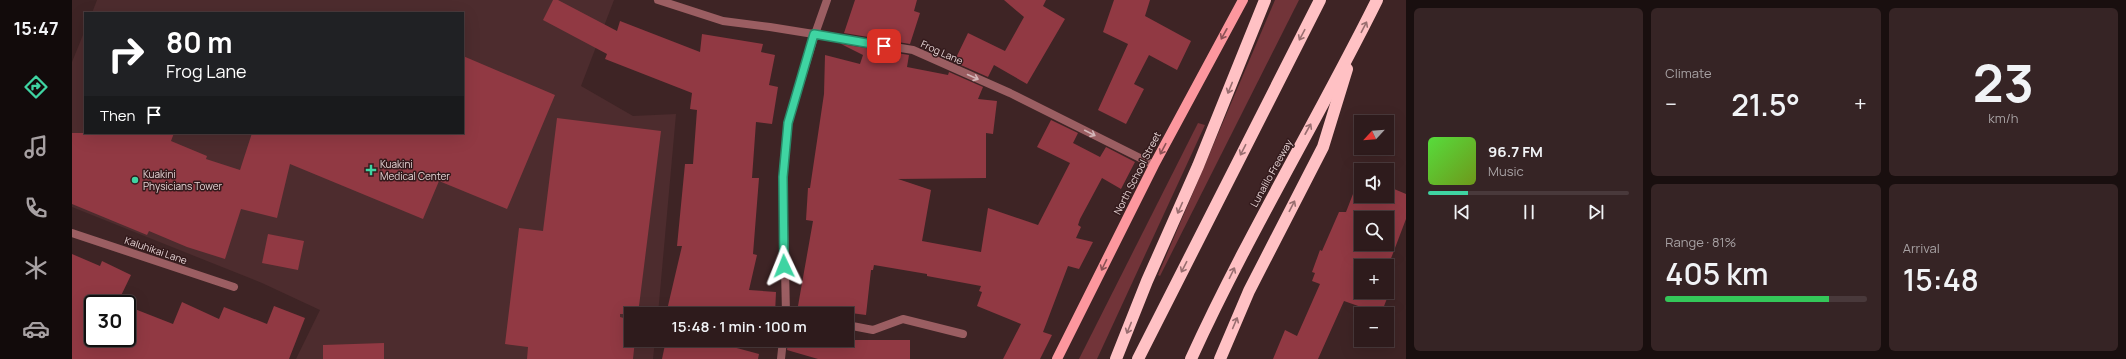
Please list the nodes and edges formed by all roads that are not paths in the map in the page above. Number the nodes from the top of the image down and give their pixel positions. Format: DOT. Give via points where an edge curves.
graph roads {
  1 [pos="658,0"];
  2 [pos="827,0"];
  3 [pos="1243,0"];
  4 [pos="1265,0"];
  5 [pos="1320,0"];
  6 [pos="1377,0"];
  7 [pos="814,34"];
  8 [pos="1350,54"];
  9 [pos="1154,165"];
  10 [pos="72,232"];
  11 [pos="234,287"];
  12 [pos="787,307"];
  13 [pos="854,326"];
  14 [pos="963,334"];
  15 [pos="782,347"];
  16 [pos="781,359"];
  17 [pos="1057,359"];
  18 [pos="1116,359"];
  19 [pos="1138,359"];
  20 [pos="1191,359"];
  21 [pos="1220,359"];
  1 -- 7 [label="street, Frog Lane" via="723,22"];
  2 -- 7 [label="street"];
  3 -- 9 [label="main road, North School Street, one-way"];
  4 -- 18 [label="highway, one-way"];
  5 -- 19 [label="highway, one-way"];
  8 -- 6 [label="highway, Lunalilo Freeway, one-way"];
  7 -- 9 [label="street, Frog Lane, one-way" via="912,50 1010,93"];
  7 -- 12 [label="street" via="788,123 783,177"];
  20 -- 8 [label="highway, Lunalilo Freeway, one-way" via="1244,246"];
  21 -- 8 [label="highway, one-way" via="1249,291 1323,147"];
  9 -- 17 [label="main road, North School Street, one-way"];
  10 -- 11 [label="street, Kaluhikai Lane"];
  13 -- 14 [label="street" via="874,330 903,320"];
  15 -- 16 [label="street"];
}
